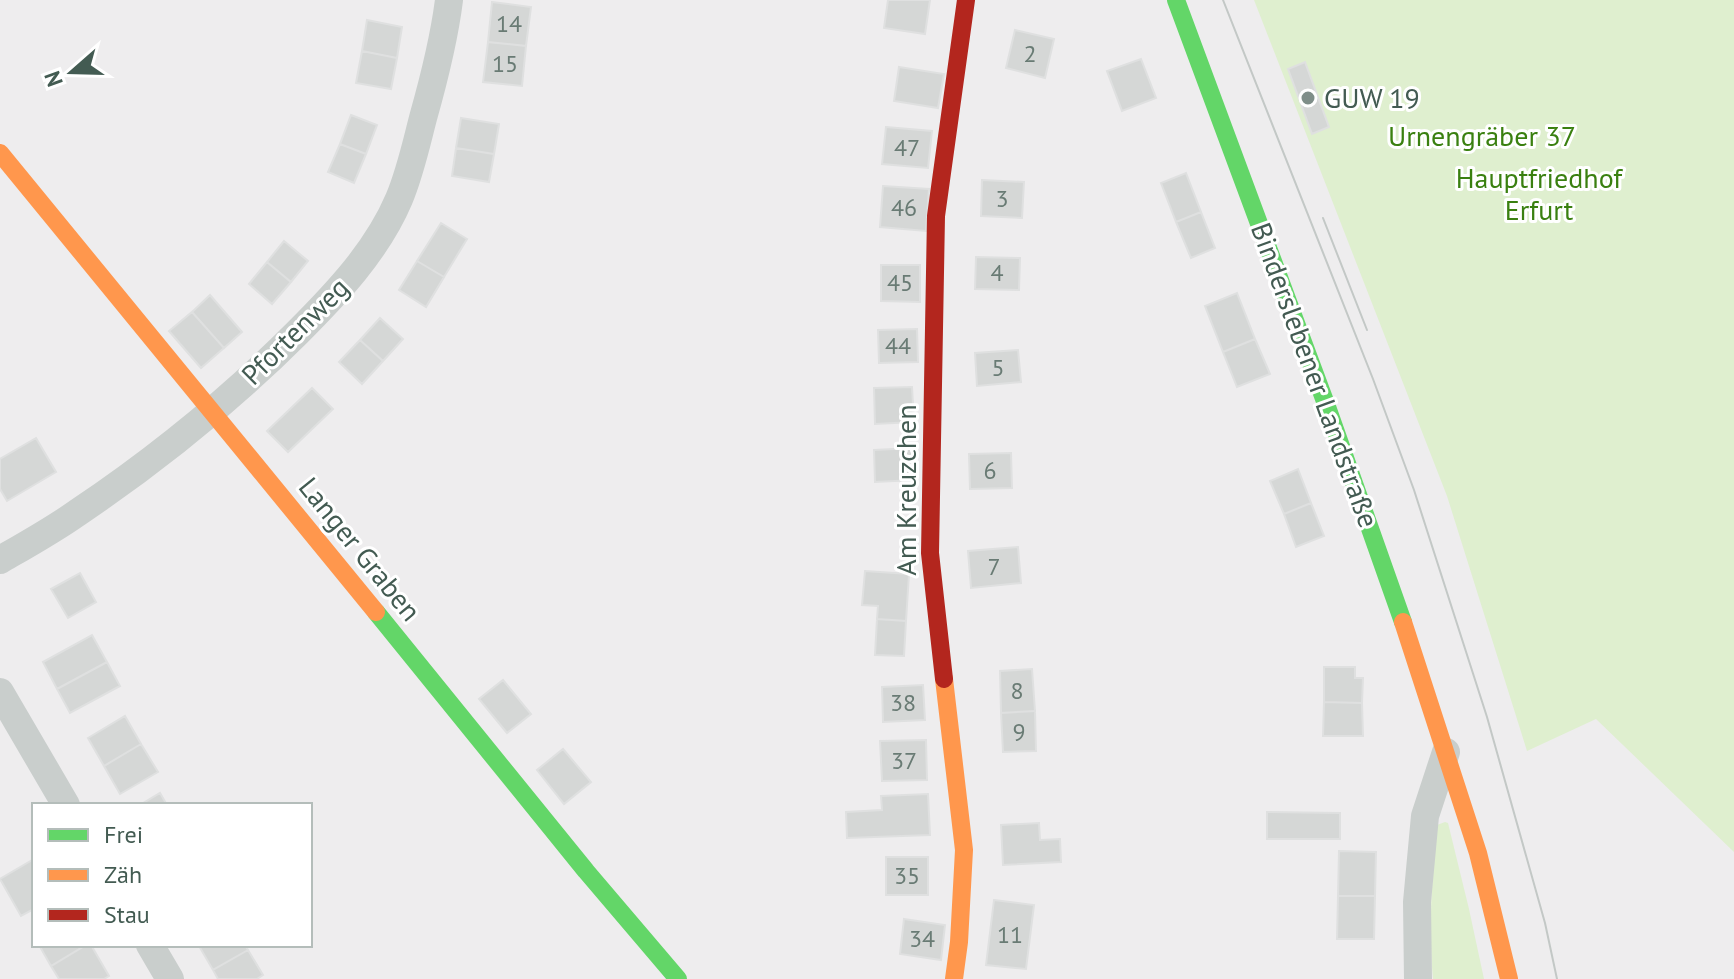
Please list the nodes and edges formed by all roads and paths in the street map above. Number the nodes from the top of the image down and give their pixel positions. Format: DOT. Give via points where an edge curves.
graph roads {
  1 [pos="449,0"];
  2 [pos="966,0"];
  3 [pos="1176,0"];
  4 [pos="0,153"];
  5 [pos="213,411"];
  6 [pos="0,560"];
  7 [pos="0,692"];
  8 [pos="1446,752"];
  9 [pos="65,803"];
  10 [pos="151,947"];
  11 [pos="170,979"];
  12 [pos="678,979"];
  13 [pos="954,979"];
  14 [pos="1418,979"];
  15 [pos="1509,979"];
  1 -- 5 [label="street, Pfortenweg" via="444,39 399,200 372,247 330,300"];
  2 -- 13 [label="street, Am Kreuzchen" via="936,216 930,553 964,850"];
  3 -- 8 [label="street, Binderslebener Landstraße" via="1377,545"];
  4 -- 5 [label="street, Langer Graben"];
  5 -- 6 [label="street, Pfortenweg" via="75,515"];
  5 -- 12 [label="street, Langer Graben"];
  7 -- 9 [label="street"];
  8 -- 14 [label="street" via="1425,816 1417,902"];
  8 -- 15 [label="street, Binderslebener Landstraße"];
  10 -- 11 [label="street"];
}
